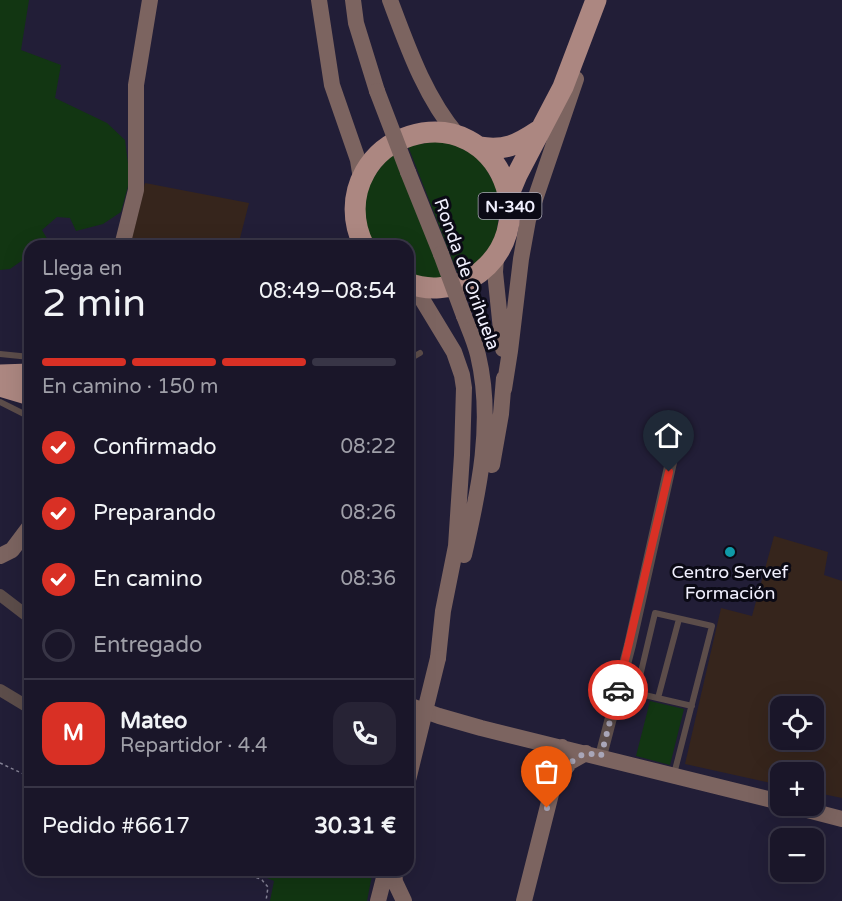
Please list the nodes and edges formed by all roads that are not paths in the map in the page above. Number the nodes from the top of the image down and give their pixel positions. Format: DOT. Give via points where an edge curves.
graph roads {
  1 [pos="150,0"];
  2 [pos="319,0"];
  3 [pos="353,0"];
  4 [pos="390,0"];
  5 [pos="596,0"];
  6 [pos="604,0"];
  7 [pos="590,27"];
  8 [pos="541,128"];
  9 [pos="458,136"];
  10 [pos="479,147"];
  11 [pos="361,179"];
  12 [pos="509,194"];
  13 [pos="124,240"];
  14 [pos="361,240"];
  15 [pos="496,256"];
  16 [pos="414,285"];
  17 [pos="414,290"];
  18 [pos="420,353"];
  19 [pos="0,354"];
  20 [pos="24,356"];
  21 [pos="414,356"];
  22 [pos="24,374"];
  23 [pos="0,375"];
  24 [pos="0,386"];
  25 [pos="504,389"];
  26 [pos="24,393"];
  27 [pos="0,402"];
  28 [pos="24,414"];
  29 [pos="674,449"];
  30 [pos="24,533"];
  31 [pos="24,550"];
  32 [pos="6,553"];
  33 [pos="460,572"];
  34 [pos="0,595"];
  35 [pos="24,613"];
  36 [pos="679,619"];
  37 [pos="438,658"];
  38 [pos="0,690"];
  39 [pos="658,698"];
  40 [pos="24,704"];
  41 [pos="692,706"];
  42 [pos="414,707"];
  43 [pos="524,738"];
  44 [pos="562,747"];
  45 [pos="594,755"];
  46 [pos="414,756"];
  47 [pos="674,775"];
  48 [pos="553,786"];
  49 [pos="770,799"];
  50 [pos="824,814"];
  51 [pos="842,819"];
  52 [pos="384,876"];
  53 [pos="394,876"];
  54 [pos="378,901"];
  55 [pos="404,901"];
  56 [pos="524,901"];
  1 -- 13 [label="main road" via="136,85 136,190"];
  2 -- 11 [label="main road" via="332,85"];
  3 -- 33 [label="main road, Ronda de Orihuela, bridge" via="377,91 478,354 485,404 484,446"];
  4 -- 9 [label="main road" via="422,81 437,110"];
  5 -- 7 [label="highway, N-340"];
  6 -- 7 [label="street"];
  7 -- 8 [label="highway, N-340"];
  7 -- 25 [label="main road" via="528,220"];
  8 -- 10 [label="highway, N-340" via="518,145 496,150"];
  8 -- 12 [label="highway, N-340"];
  9 -- 10 [label="highway, N-340"];
  9 -- 11 [label="highway, N-340" via="419,133 401,139 370,162"];
  10 -- 12 [label="highway, N-340" via="498,168"];
  11 -- 14 [label="highway, N-340" via="356,192 355,219"];
  12 -- 15 [label="highway, N-340" via="509,227"];
  15 -- 16 [label="highway, N-340" via="468,280 432,288"];
  15 -- 25 [label="main road"];
  17 -- 37 [label="main road" via="454,352 464,388 457,537 442,611"];
  18 -- 21 [label="lane"];
  19 -- 20 [label="lane"];
  22 -- 23 [label="highway"];
  24 -- 26 [label="highway"];
  25 -- 33 [label="main road" via="488,490"];
  27 -- 28 [label="lane"];
  29 -- 45 [label="street" via="632,634"];
  30 -- 32 [label="main road"];
  31 -- 32 [label="main road"];
  33 -- 37 [label="main road, Ronda de Orihuela"];
  34 -- 35 [label="street"];
  36 -- 39 [label="lane"];
  36 -- 39 [label="lane" via="655,613 636,693"];
  36 -- 41 [label="lane" via="712,626"];
  37 -- 46 [label="main road, Ronda de Orihuela, bridge"];
  38 -- 40 [label="street"];
  39 -- 41 [label="lane"];
  41 -- 47 [label="lane"];
  42 -- 43 [label="main road"];
  43 -- 44 [label="main road"];
  43 -- 48 [label="main road" via="543,749 549,758"];
  44 -- 45 [label="main road"];
  44 -- 48 [label="main road" via="563,767"];
  45 -- 47 [label="main road"];
  45 -- 48 [label="main road" via="570,762"];
  47 -- 49 [label="main road"];
  48 -- 56 [label="main road"];
  50 -- 51 [label="main road"];
  52 -- 54 [label="main road"];
  53 -- 55 [label="main road"];
}
